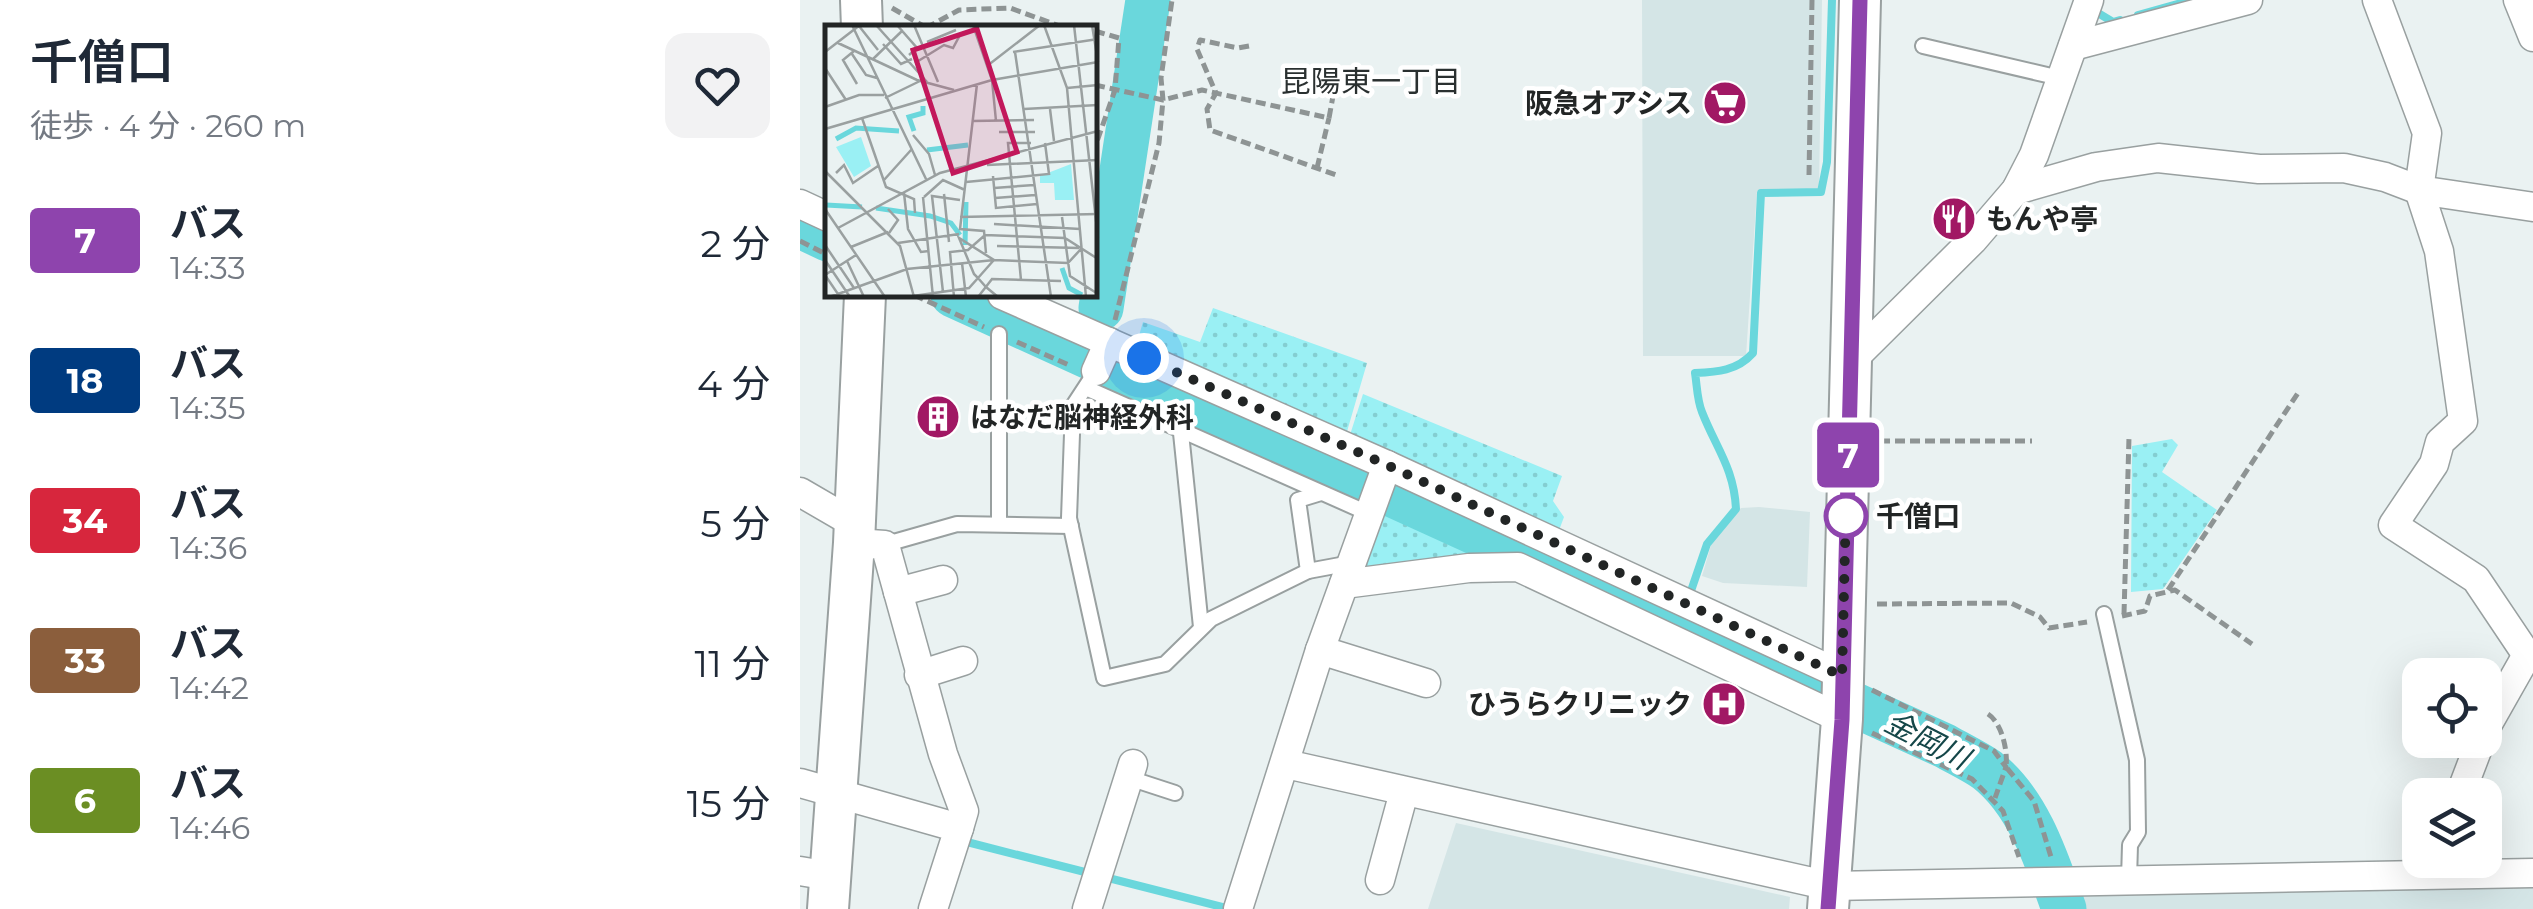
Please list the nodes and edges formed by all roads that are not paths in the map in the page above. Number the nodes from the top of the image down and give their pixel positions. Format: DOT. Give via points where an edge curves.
graph roads {
  1 [pos="1860,0"];
  2 [pos="2090,0"];
  3 [pos="2248,0"];
  4 [pos="2377,0"];
  5 [pos="2518,0"];
  6 [pos="2533,37"];
  7 [pos="1923,46"];
  8 [pos="2073,46"];
  9 [pos="2060,78"];
  10 [pos="2016,190"];
  11 [pos="2420,190"];
  12 [pos="800,204"];
  13 [pos="2533,207"];
  14 [pos="825,216"];
  15 [pos="865,298"];
  16 [pos="1006,298"];
  17 [pos="999,334"];
  18 [pos="1850,362"];
  19 [pos="1099,364"];
  20 [pos="1181,433"];
  21 [pos="1387,465"];
  22 [pos="800,492"];
  23 [pos="1321,493"];
  24 [pos="1370,514"];
  25 [pos="999,524"];
  26 [pos="1071,526"];
  27 [pos="1532,532"];
  28 [pos="864,537"];
  29 [pos="1518,567"];
  30 [pos="1308,571"];
  31 [pos="1348,574"];
  32 [pos="943,580"];
  33 [pos="898,592"];
  34 [pos="2105,617"];
  35 [pos="1202,627"];
  36 [pos="1320,650"];
  37 [pos="2530,654"];
  38 [pos="962,662"];
  39 [pos="920,675"];
  40 [pos="1426,683"];
  41 [pos="1842,698"];
  42 [pos="2502,701"];
  43 [pos="1286,764"];
  44 [pos="1131,771"];
  45 [pos="818,787"];
  46 [pos="1404,792"];
  47 [pos="1175,793"];
  48 [pos="960,828"];
  49 [pos="2402,869"];
  50 [pos="2502,871"];
  51 [pos="2533,873"];
  52 [pos="2130,879"];
  53 [pos="1380,880"];
  54 [pos="819,885"];
  55 [pos="2044,888"];
  56 [pos="1982,897"];
  57 [pos="1829,898"];
  58 [pos="933,909"];
  59 [pos="1088,909"];
  60 [pos="1238,909"];
  1 -- 18 [label="main road"];
  2 -- 8 [label="street"];
  3 -- 8 [label="street"];
  4 -- 11 [label="street" via="2427,133"];
  5 -- 6 [label="street"];
  7 -- 9 [label="lane"];
  8 -- 9 [label="street"];
  9 -- 10 [label="street"];
  10 -- 11 [label="street" via="2158,158 2259,169 2344,168"];
  10 -- 18 [label="street"];
  11 -- 13 [label="street"];
  11 -- 37 [label="street" via="2439,251 2463,422 2440,442 2434,464 2393,525 2476,580"];
  12 -- 14 [label="street"];
  15 -- 28 [label="main road"];
  16 -- 19 [label="street"];
  17 -- 25 [label="lane"];
  18 -- 41 [label="main road"];
  19 -- 20 [label="lane"];
  19 -- 21 [label="street"];
  19 -- 26 [label="lane" via="1073,406"];
  20 -- 23 [label="lane"];
  20 -- 35 [label="lane"];
  21 -- 24 [label="street"];
  21 -- 27 [label="street"];
  22 -- 28 [label="street"];
  23 -- 24 [label="lane"];
  23 -- 30 [label="lane" via="1298,500"];
  24 -- 31 [label="street"];
  25 -- 26 [label="lane"];
  25 -- 28 [label="lane"];
  26 -- 35 [label="lane" via="1104,678 1165,664"];
  27 -- 29 [label="street"];
  27 -- 41 [label="street"];
  28 -- 33 [label="street" via="885,546"];
  28 -- 45 [label="main road"];
  29 -- 31 [label="street"];
  29 -- 41 [label="street"];
  30 -- 31 [label="lane"];
  30 -- 35 [label="lane"];
  31 -- 36 [label="street"];
  32 -- 33 [label="street"];
  33 -- 39 [label="street"];
  34 -- 52 [label="lane" via="2137,760 2138,832 2130,846"];
  36 -- 40 [label="street"];
  36 -- 43 [label="street"];
  37 -- 42 [label="street"];
  38 -- 39 [label="street"];
  39 -- 48 [label="street" via="964,811"];
  41 -- 57 [label="main road"];
  43 -- 46 [label="street"];
  43 -- 60 [label="street"];
  44 -- 47 [label="lane"];
  44 -- 59 [label="street"];
  45 -- 48 [label="street"];
  45 -- 54 [label="main road"];
  46 -- 53 [label="street"];
  46 -- 57 [label="street"];
  48 -- 58 [label="street"];
  49 -- 52 [label="street"];
  50 -- 51 [label="street"];
  52 -- 55 [label="street"];
  55 -- 56 [label="street"];
  56 -- 57 [label="street"];
}
